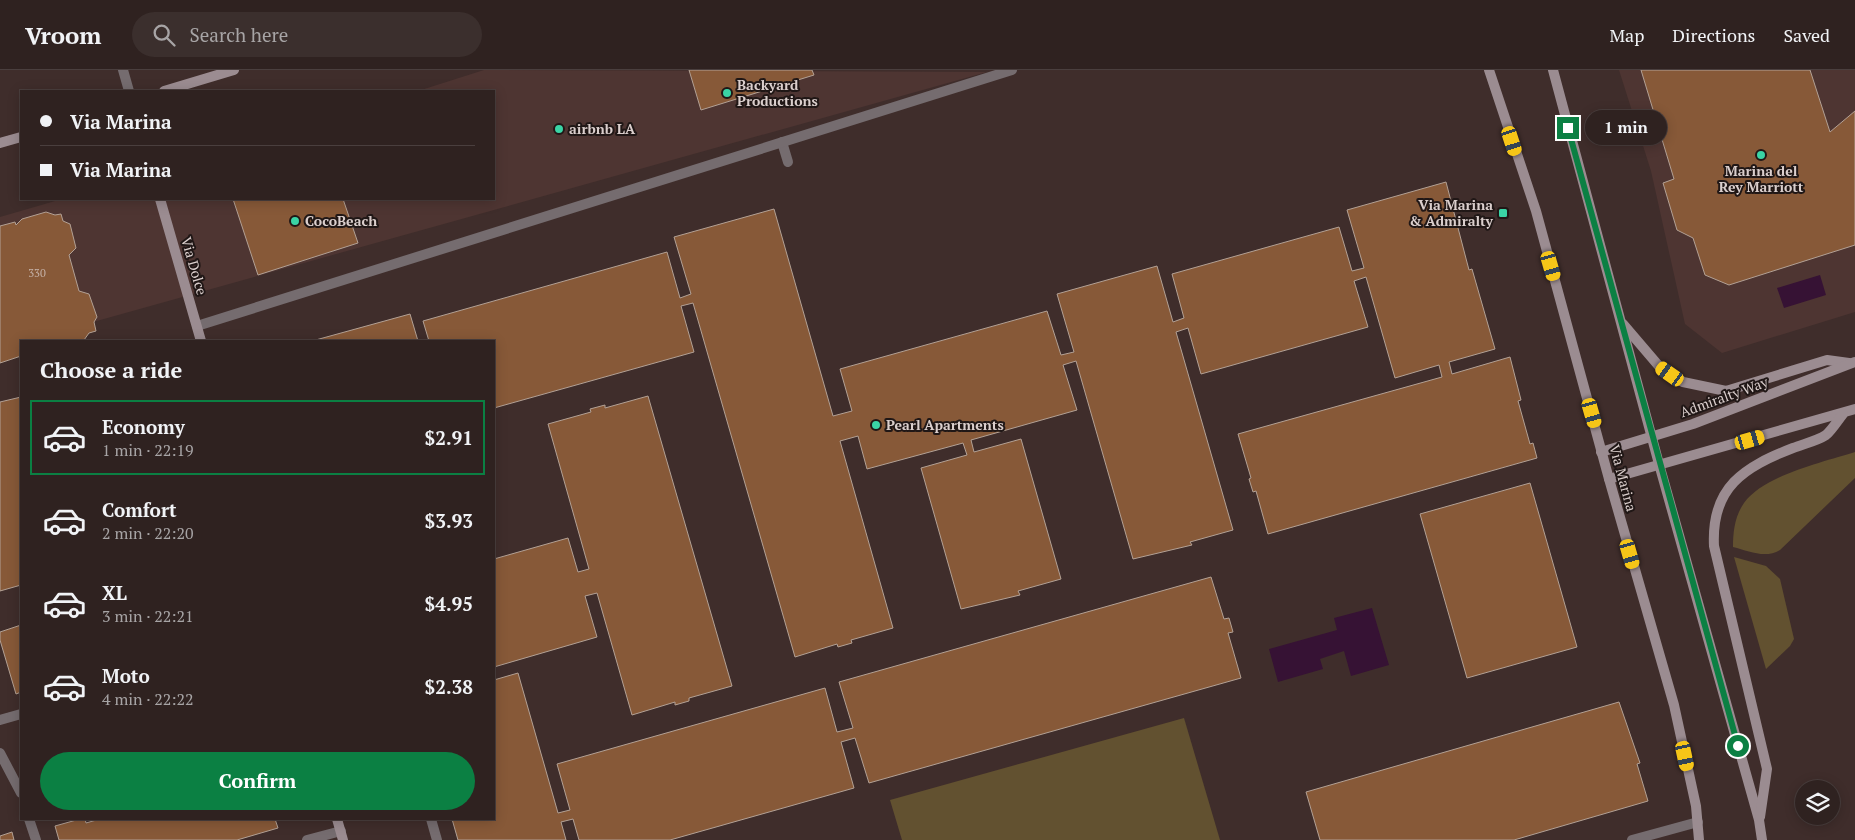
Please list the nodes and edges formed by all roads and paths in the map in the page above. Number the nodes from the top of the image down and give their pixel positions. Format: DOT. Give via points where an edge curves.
graph roads {
  1 [pos="123,70"];
  2 [pos="234,70"];
  3 [pos="1012,70"];
  4 [pos="1489,70"];
  5 [pos="1553,70"];
  6 [pos="129,90"];
  7 [pos="167,90"];
  8 [pos="20,137"];
  9 [pos="782,142"];
  10 [pos="0,143"];
  11 [pos="788,162"];
  12 [pos="160,200"];
  13 [pos="1620,321"];
  14 [pos="197,326"];
  15 [pos="202,340"];
  16 [pos="1854,362"];
  17 [pos="1855,409"];
  18 [pos="1844,414"];
  19 [pos="1652,437"];
  20 [pos="1601,452"];
  21 [pos="1659,464"];
  22 [pos="1609,479"];
  23 [pos="20,714"];
  24 [pos="0,720"];
  25 [pos="0,753"];
  26 [pos="20,791"];
  27 [pos="29,820"];
  28 [pos="337,820"];
  29 [pos="431,820"];
  30 [pos="1760,820"];
  31 [pos="1698,822"];
  32 [pos="342,835"];
  33 [pos="36,840"];
  34 [pos="308,840"];
  35 [pos="437,840"];
  36 [pos="1632,840"];
  37 [pos="1699,840"];
  38 [pos="1762,840"];
  1 -- 6 [label="street"];
  2 -- 7 [label="street"];
  3 -- 9 [label="street"];
  4 -- 20 [label="street, Via Marina" via="1536,211"];
  5 -- 13 [label="street"];
  8 -- 10 [label="street"];
  9 -- 11 [label="street"];
  9 -- 14 [label="street"];
  12 -- 14 [label="street, Via Dolce"];
  13 -- 16 [label="street" via="1658,365 1683,382 1726,391 1827,360"];
  13 -- 19 [label="street"];
  14 -- 15 [label="street, Via Dolce"];
  16 -- 19 [label="street, Admiralty Way"];
  17 -- 18 [label="street"];
  18 -- 21 [label="street"];
  18 -- 30 [label="street" via="1826,434 1753,465 1736,478 1724,495 1715,519 1714,546 1767,769"];
  19 -- 20 [label="street, Admiralty Way"];
  19 -- 21 [label="street"];
  20 -- 22 [label="street, Via Marina"];
  21 -- 22 [label="street"];
  21 -- 30 [label="street"];
  22 -- 31 [label="street, Via Marina" via="1674,705"];
  23 -- 24 [label="street"];
  25 -- 26 [label="street"];
  27 -- 33 [label="street"];
  28 -- 32 [label="street"];
  29 -- 35 [label="street"];
  30 -- 38 [label="street"];
  31 -- 36 [label="street"];
  31 -- 37 [label="street, Via Marina"];
  32 -- 34 [label="street"];
}
